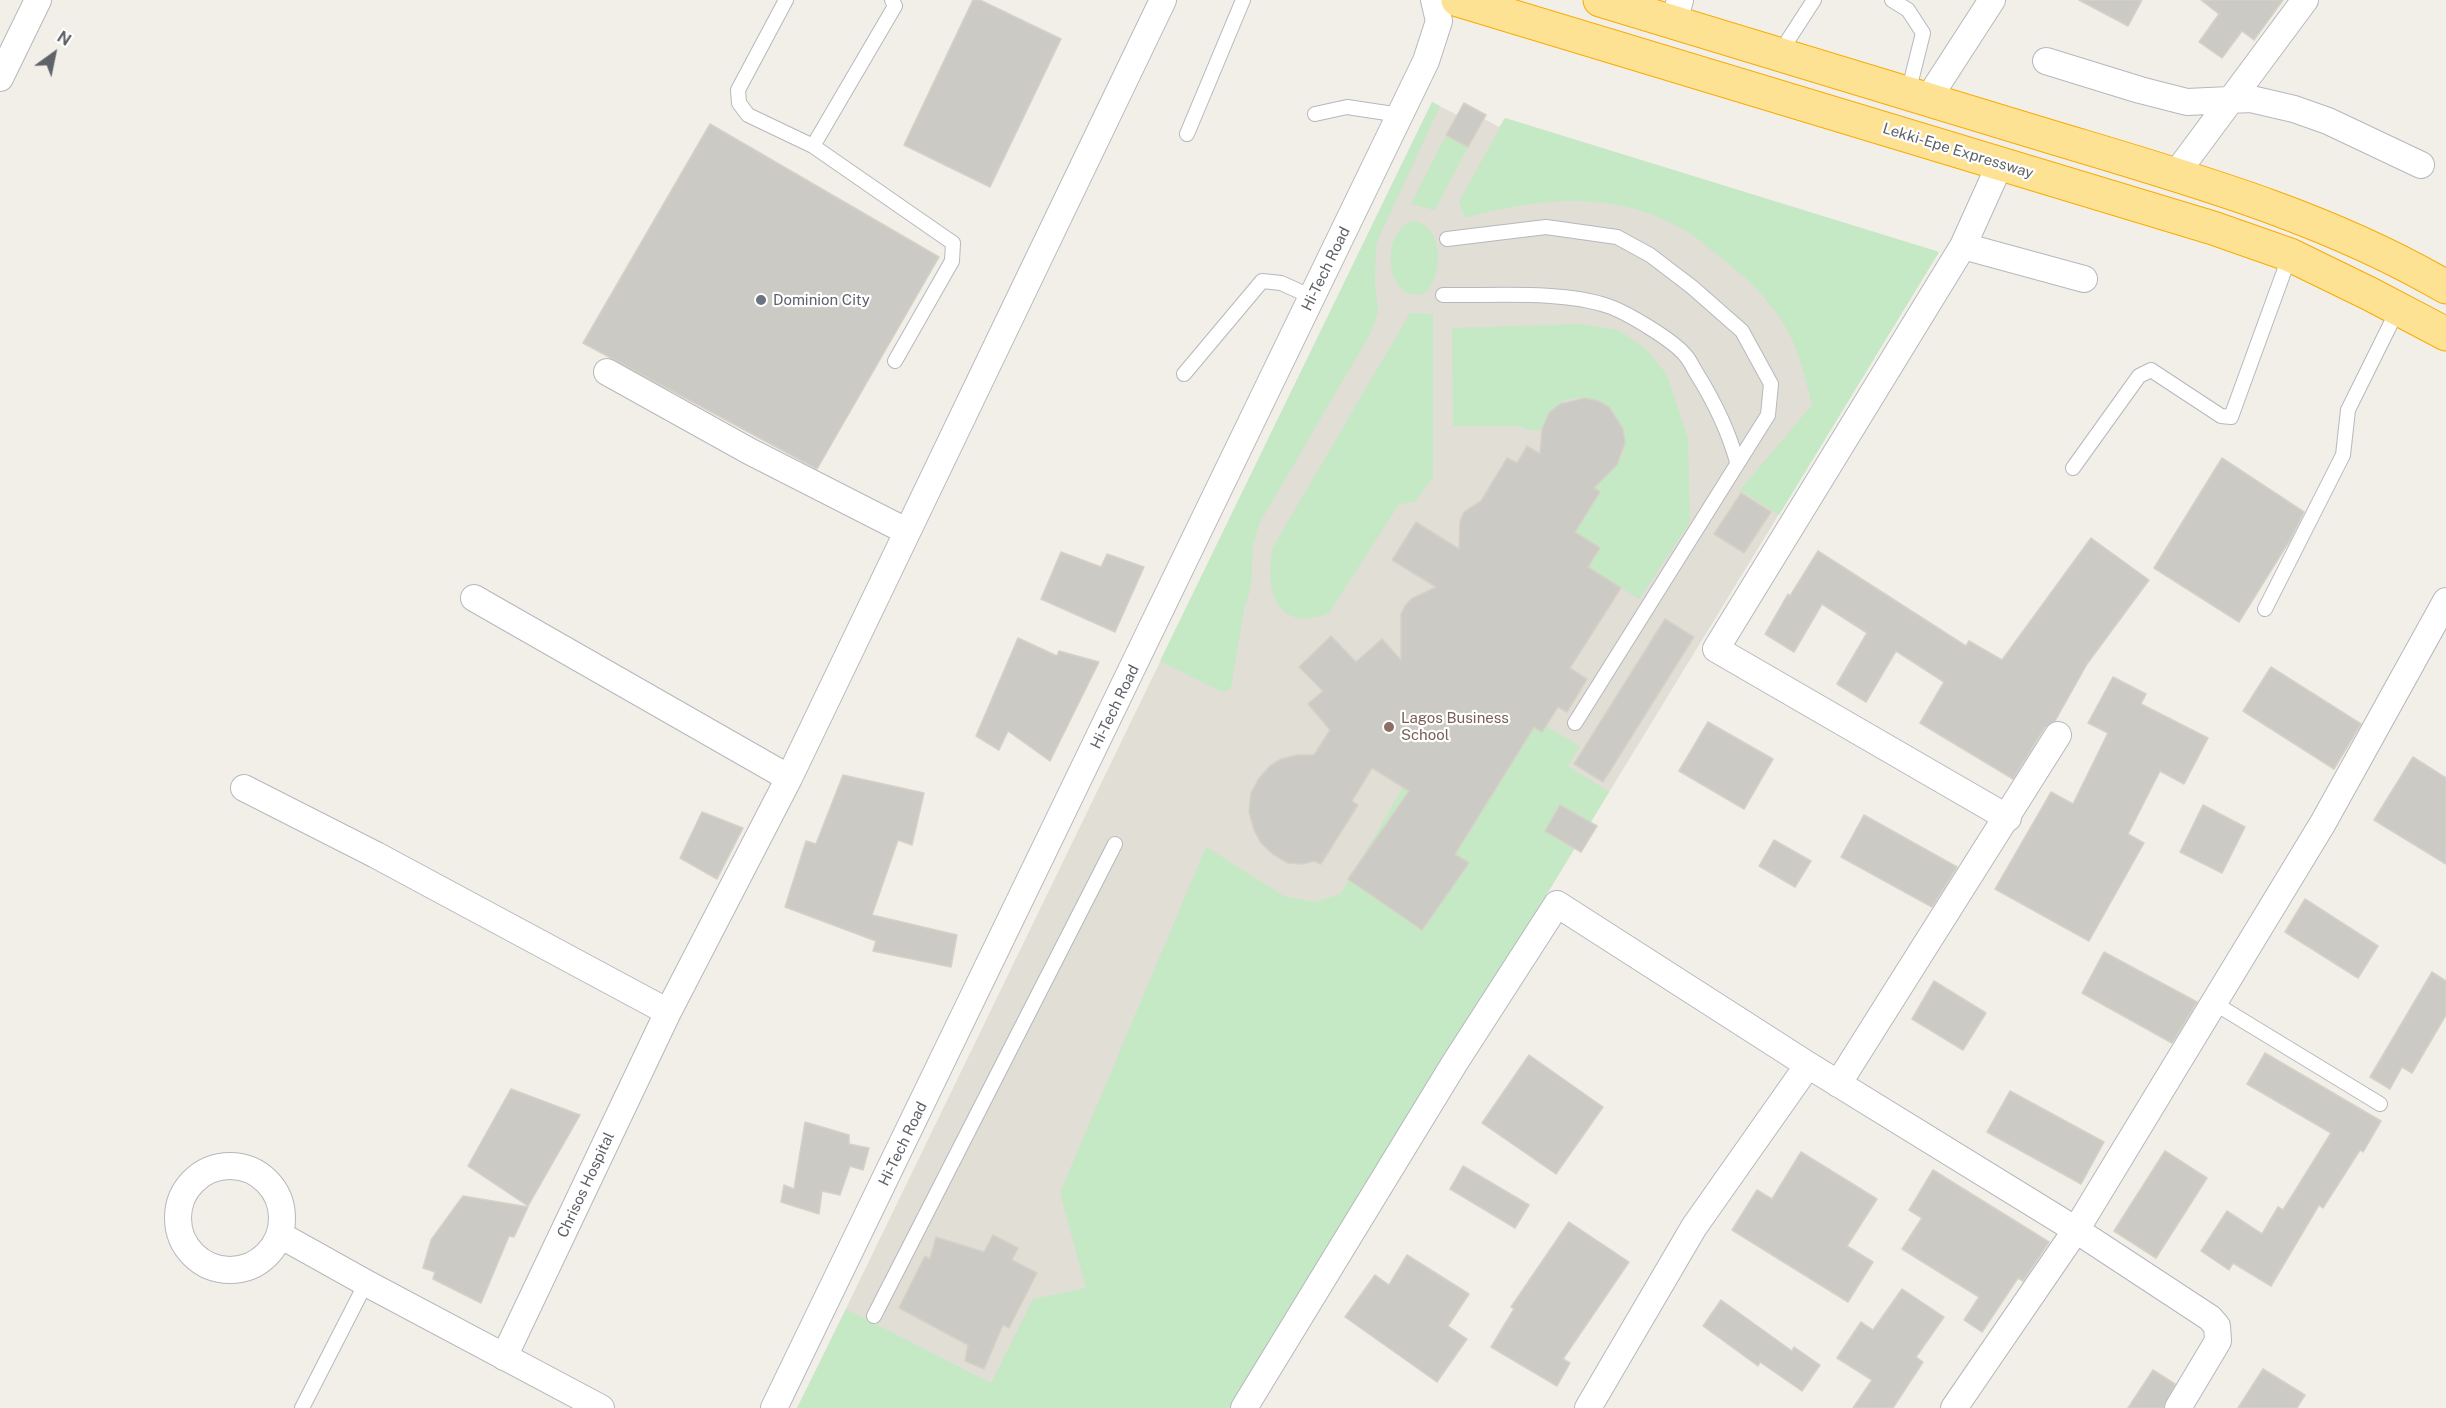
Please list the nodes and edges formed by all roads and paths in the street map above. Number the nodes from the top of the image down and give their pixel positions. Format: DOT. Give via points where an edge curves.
graph roads {
  1 [pos="38,0"];
  2 [pos="786,0"];
  3 [pos="892,0"];
  4 [pos="1163,0"];
  5 [pos="1243,0"];
  6 [pos="1434,0"];
  7 [pos="1458,0"];
  8 [pos="1600,0"];
  9 [pos="1814,0"];
  10 [pos="1892,0"];
  11 [pos="1992,0"];
  12 [pos="2305,0"];
  13 [pos="1677,11"];
  14 [pos="1779,54"];
  15 [pos="2046,61"];
  16 [pos="0,78"];
  17 [pos="1918,96"];
  18 [pos="2232,99"];
  19 [pos="1315,114"];
  20 [pos="1400,116"];
  21 [pos="1187,134"];
  22 [pos="813,146"];
  23 [pos="2000,164"];
  24 [pos="2421,165"];
  25 [pos="2175,175"];
  26 [pos="1446,239"];
  27 [pos="1963,246"];
  28 [pos="2290,255"];
  29 [pos="2084,279"];
  30 [pos="2446,287"];
  31 [pos="1443,295"];
  32 [pos="1312,297"];
  33 [pos="2398,309"];
  34 [pos="2446,334"];
  35 [pos="895,361"];
  36 [pos="607,372"];
  37 [pos="1184,375"];
  38 [pos="1737,462"];
  39 [pos="2073,468"];
  40 [pos="906,531"];
  41 [pos="474,598"];
  42 [pos="2446,601"];
  43 [pos="2265,609"];
  44 [pos="1575,723"];
  45 [pos="2058,735"];
  46 [pos="789,778"];
  47 [pos="244,788"];
  48 [pos="2008,818"];
  49 [pos="1115,844"];
  50 [pos="2214,1003"];
  51 [pos="668,1012"];
  52 [pos="1808,1065"];
  53 [pos="1838,1084"];
  54 [pos="2380,1104"];
  55 [pos="2076,1230"];
  56 [pos="280,1234"];
  57 [pos="366,1283"];
  58 [pos="874,1316"];
  59 [pos="504,1357"];
  60 [pos="302,1408"];
  61 [pos="601,1408"];
  62 [pos="774,1408"];
  63 [pos="1244,1408"];
  64 [pos="1588,1408"];
  65 [pos="1954,1408"];
  66 [pos="2178,1408"];
  1 -- 16 [label="street"];
  2 -- 22 [label="lane" via="738,90 739,103 748,115"];
  3 -- 22 [label="lane" via="895,6"];
  4 -- 40 [label="street, Chrisos Hospital"];
  5 -- 21 [label="lane"];
  6 -- 20 [label="street, Hi-Tech Road" via="1439,21 1426,61"];
  7 -- 23 [label="highway, Lekki-Epe Expressway"];
  8 -- 13 [label="highway"];
  9 -- 14 [label="lane"];
  10 -- 17 [label="lane" via="1908,10 1923,33"];
  11 -- 17 [label="street"];
  12 -- 18 [label="street"];
  13 -- 14 [label="highway"];
  14 -- 17 [label="highway"];
  15 -- 18 [label="street" via="2187,102"];
  17 -- 25 [label="highway"];
  18 -- 24 [label="street" via="2251,99 2294,109"];
  18 -- 25 [label="street"];
  19 -- 20 [label="lane" via="1347,107"];
  20 -- 32 [label="street, Hi-Tech Road"];
  22 -- 35 [label="lane" via="954,243 952,261"];
  23 -- 27 [label="street"];
  23 -- 28 [label="highway, Lekki-Epe Expressway" via="2214,228"];
  25 -- 30 [label="highway" via="2284,211 2412,267"];
  26 -- 38 [label="lane" via="1546,227 1617,237 1650,255 1684,281 1742,331 1772,384 1768,415"];
  27 -- 29 [label="street"];
  27 -- 48 [label="street" via="1716,649"];
  28 -- 33 [label="highway, Lekki-Epe Expressway"];
  28 -- 39 [label="lane" via="2231,417 2221,416 2151,370 2144,372"];
  31 -- 38 [label="lane" via="1584,300 1608,306 1647,327 1685,354 1728,431"];
  32 -- 37 [label="lane" via="1281,283 1262,281"];
  32 -- 62 [label="street, Hi-Tech Road"];
  33 -- 34 [label="highway, Lekki-Epe Expressway"];
  33 -- 43 [label="lane" via="2348,410 2343,455"];
  36 -- 40 [label="street" via="749,451"];
  38 -- 44 [label="lane"];
  40 -- 46 [label="street, Chrisos Hospital"];
  41 -- 46 [label="street"];
  42 -- 50 [label="street" via="2323,823"];
  45 -- 48 [label="street"];
  46 -- 51 [label="street, Chrisos Hospital"];
  47 -- 51 [label="street"];
  48 -- 53 [label="street"];
  49 -- 58 [label="lane"];
  50 -- 54 [label="lane"];
  50 -- 55 [label="street"];
  51 -- 59 [label="street, Chrisos Hospital"];
  52 -- 53 [label="street"];
  52 -- 63 [label="street" via="1557,904 1454,1064"];
  52 -- 64 [label="street" via="1694,1227"];
  53 -- 55 [label="street"];
  55 -- 65 [label="street"];
  55 -- 66 [label="street" via="2217,1326 2214,1350"];
  56 -- 56 [label="street" via="281,1208 276,1195 269,1184 246,1169 219,1167 206,1172 186,1189 178,1215 179,1228 191,1252 202,1262 234,1269 254,1264 265,1257"];
  56 -- 57 [label="street"];
  57 -- 59 [label="street"];
  57 -- 60 [label="lane"];
  59 -- 61 [label="street"];
}
